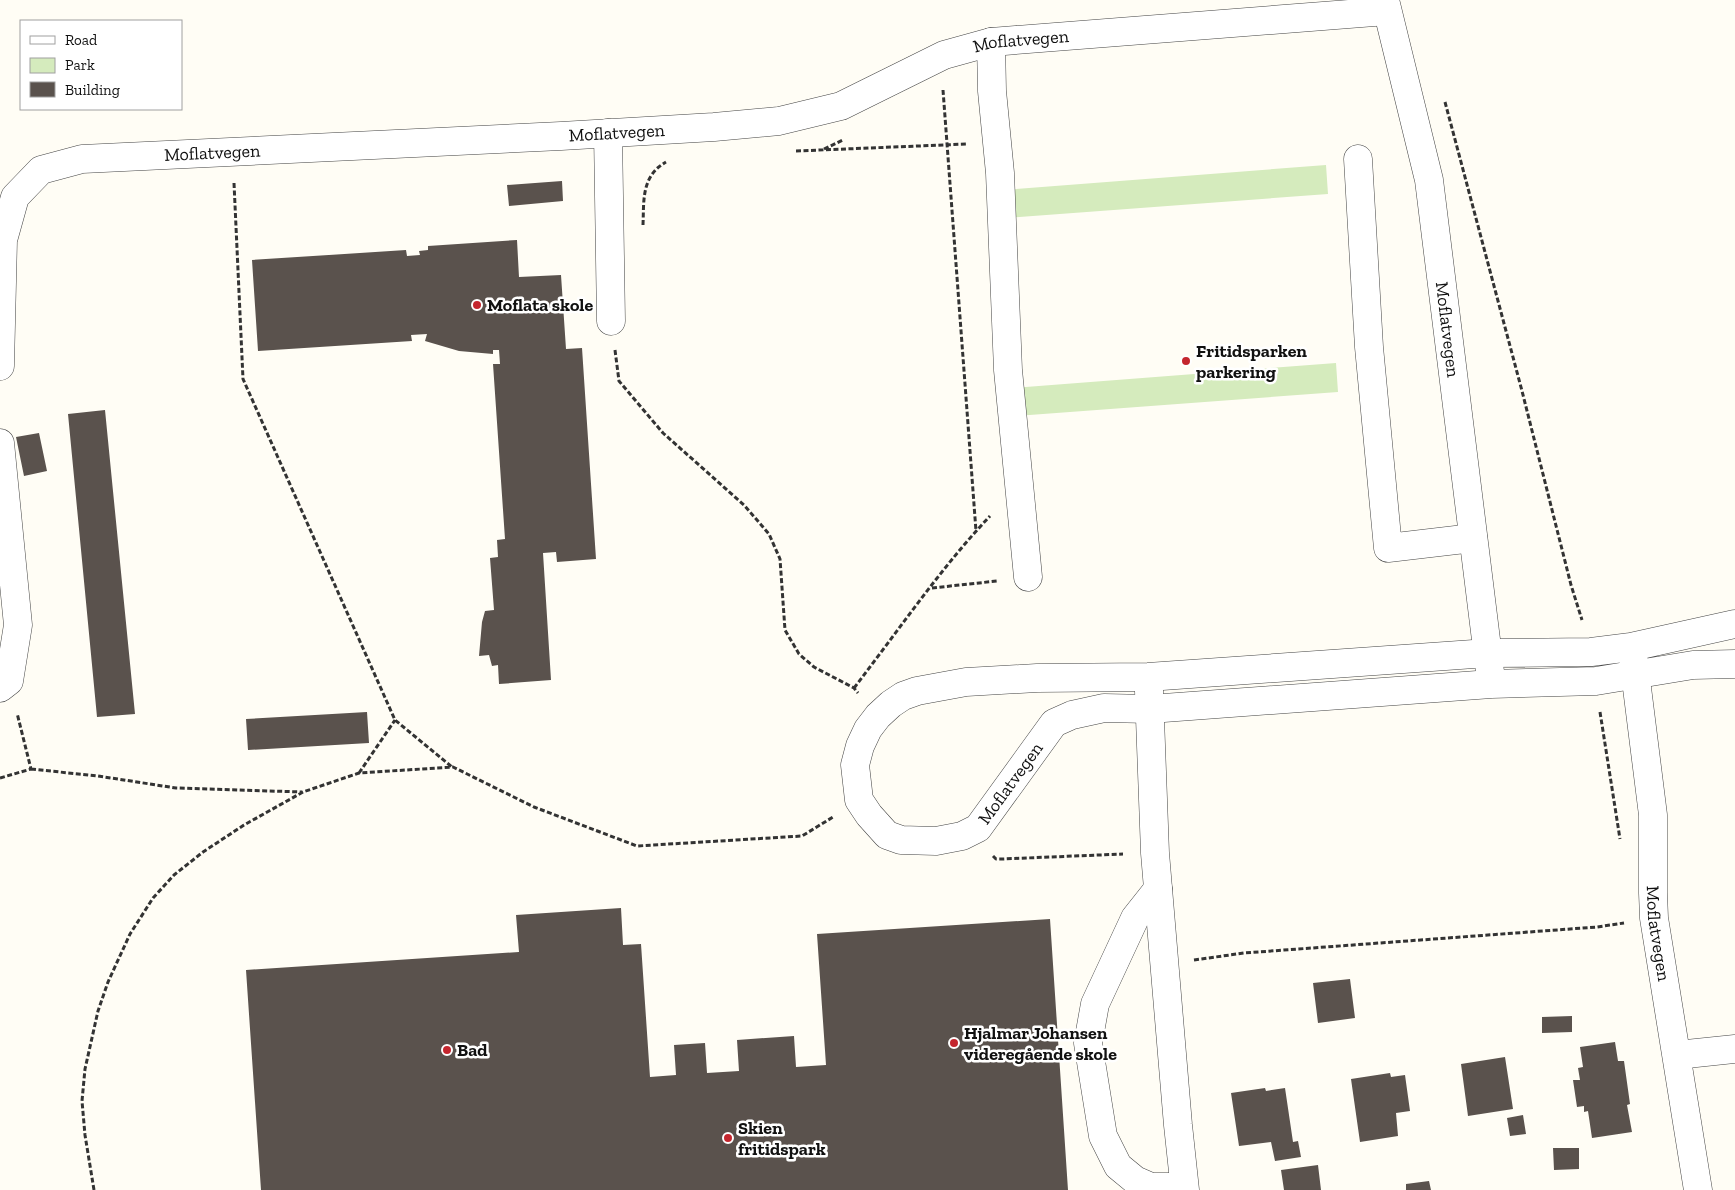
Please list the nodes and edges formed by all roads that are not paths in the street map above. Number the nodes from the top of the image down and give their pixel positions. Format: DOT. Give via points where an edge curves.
graph roads {
  1 [pos="1386,5"];
  2 [pos="991,42"];
  3 [pos="608,133"];
  4 [pos="1358,159"];
  5 [pos="611,321"];
  6 [pos="0,366"];
  7 [pos="0,443"];
  8 [pos="1473,538"];
  9 [pos="1028,577"];
  10 [pos="1735,624"];
  11 [pos="1632,648"];
  12 [pos="1488,653"];
  13 [pos="1735,664"];
  14 [pos="1636,675"];
  15 [pos="1148,677"];
  16 [pos="1491,684"];
  17 [pos="5,685"];
  18 [pos="1150,709"];
  19 [pos="1158,889"];
  20 [pos="1735,1049"];
  21 [pos="1677,1055"];
  22 [pos="1185,1189"];
  23 [pos="1698,1190"];
  1 -- 2 [label="street, Moflatvegen"];
  1 -- 8 [label="street, Moflatvegen" via="1429,180"];
  2 -- 3 [label="street, Moflatvegen" via="944,55 840,106 788,119"];
  2 -- 9 [label="street" via="1008,370"];
  3 -- 5 [label="street"];
  3 -- 6 [label="street, Moflatvegen" via="82,159 41,170 15,197 3,240"];
  4 -- 8 [label="street" via="1369,347 1388,548"];
  7 -- 17 [label="street" via="18,625"];
  8 -- 12 [label="street, Moflatvegen"];
  10 -- 11 [label="street, Moflatvegen"];
  11 -- 12 [label="street, Moflatvegen" via="1591,652"];
  11 -- 14 [label="street, Moflatvegen"];
  12 -- 15 [label="street, Moflatvegen"];
  12 -- 16 [label="street, Moflatvegen"];
  13 -- 14 [label="street, Moflatvegen" via="1693,665"];
  14 -- 16 [label="street, Moflatvegen" via="1596,681"];
  14 -- 21 [label="street, Moflatvegen" via="1654,815 1654,918"];
  15 -- 18 [label="street"];
  15 -- 18 [label="street, Moflatvegen" via="966,682 903,696 878,716 860,746 855,765 859,800 887,835 901,840 936,841 962,836 975,831 1054,722 1104,708"];
  16 -- 18 [label="street, Moflatvegen"];
  18 -- 19 [label="street"];
  19 -- 22 [label="street"];
  19 -- 22 [label="street" via="1135,918 1095,1004 1088,1043 1103,1136 1118,1166 1135,1180 1151,1187"];
  20 -- 21 [label="street"];
  21 -- 23 [label="street, Moflatvegen"];
}
